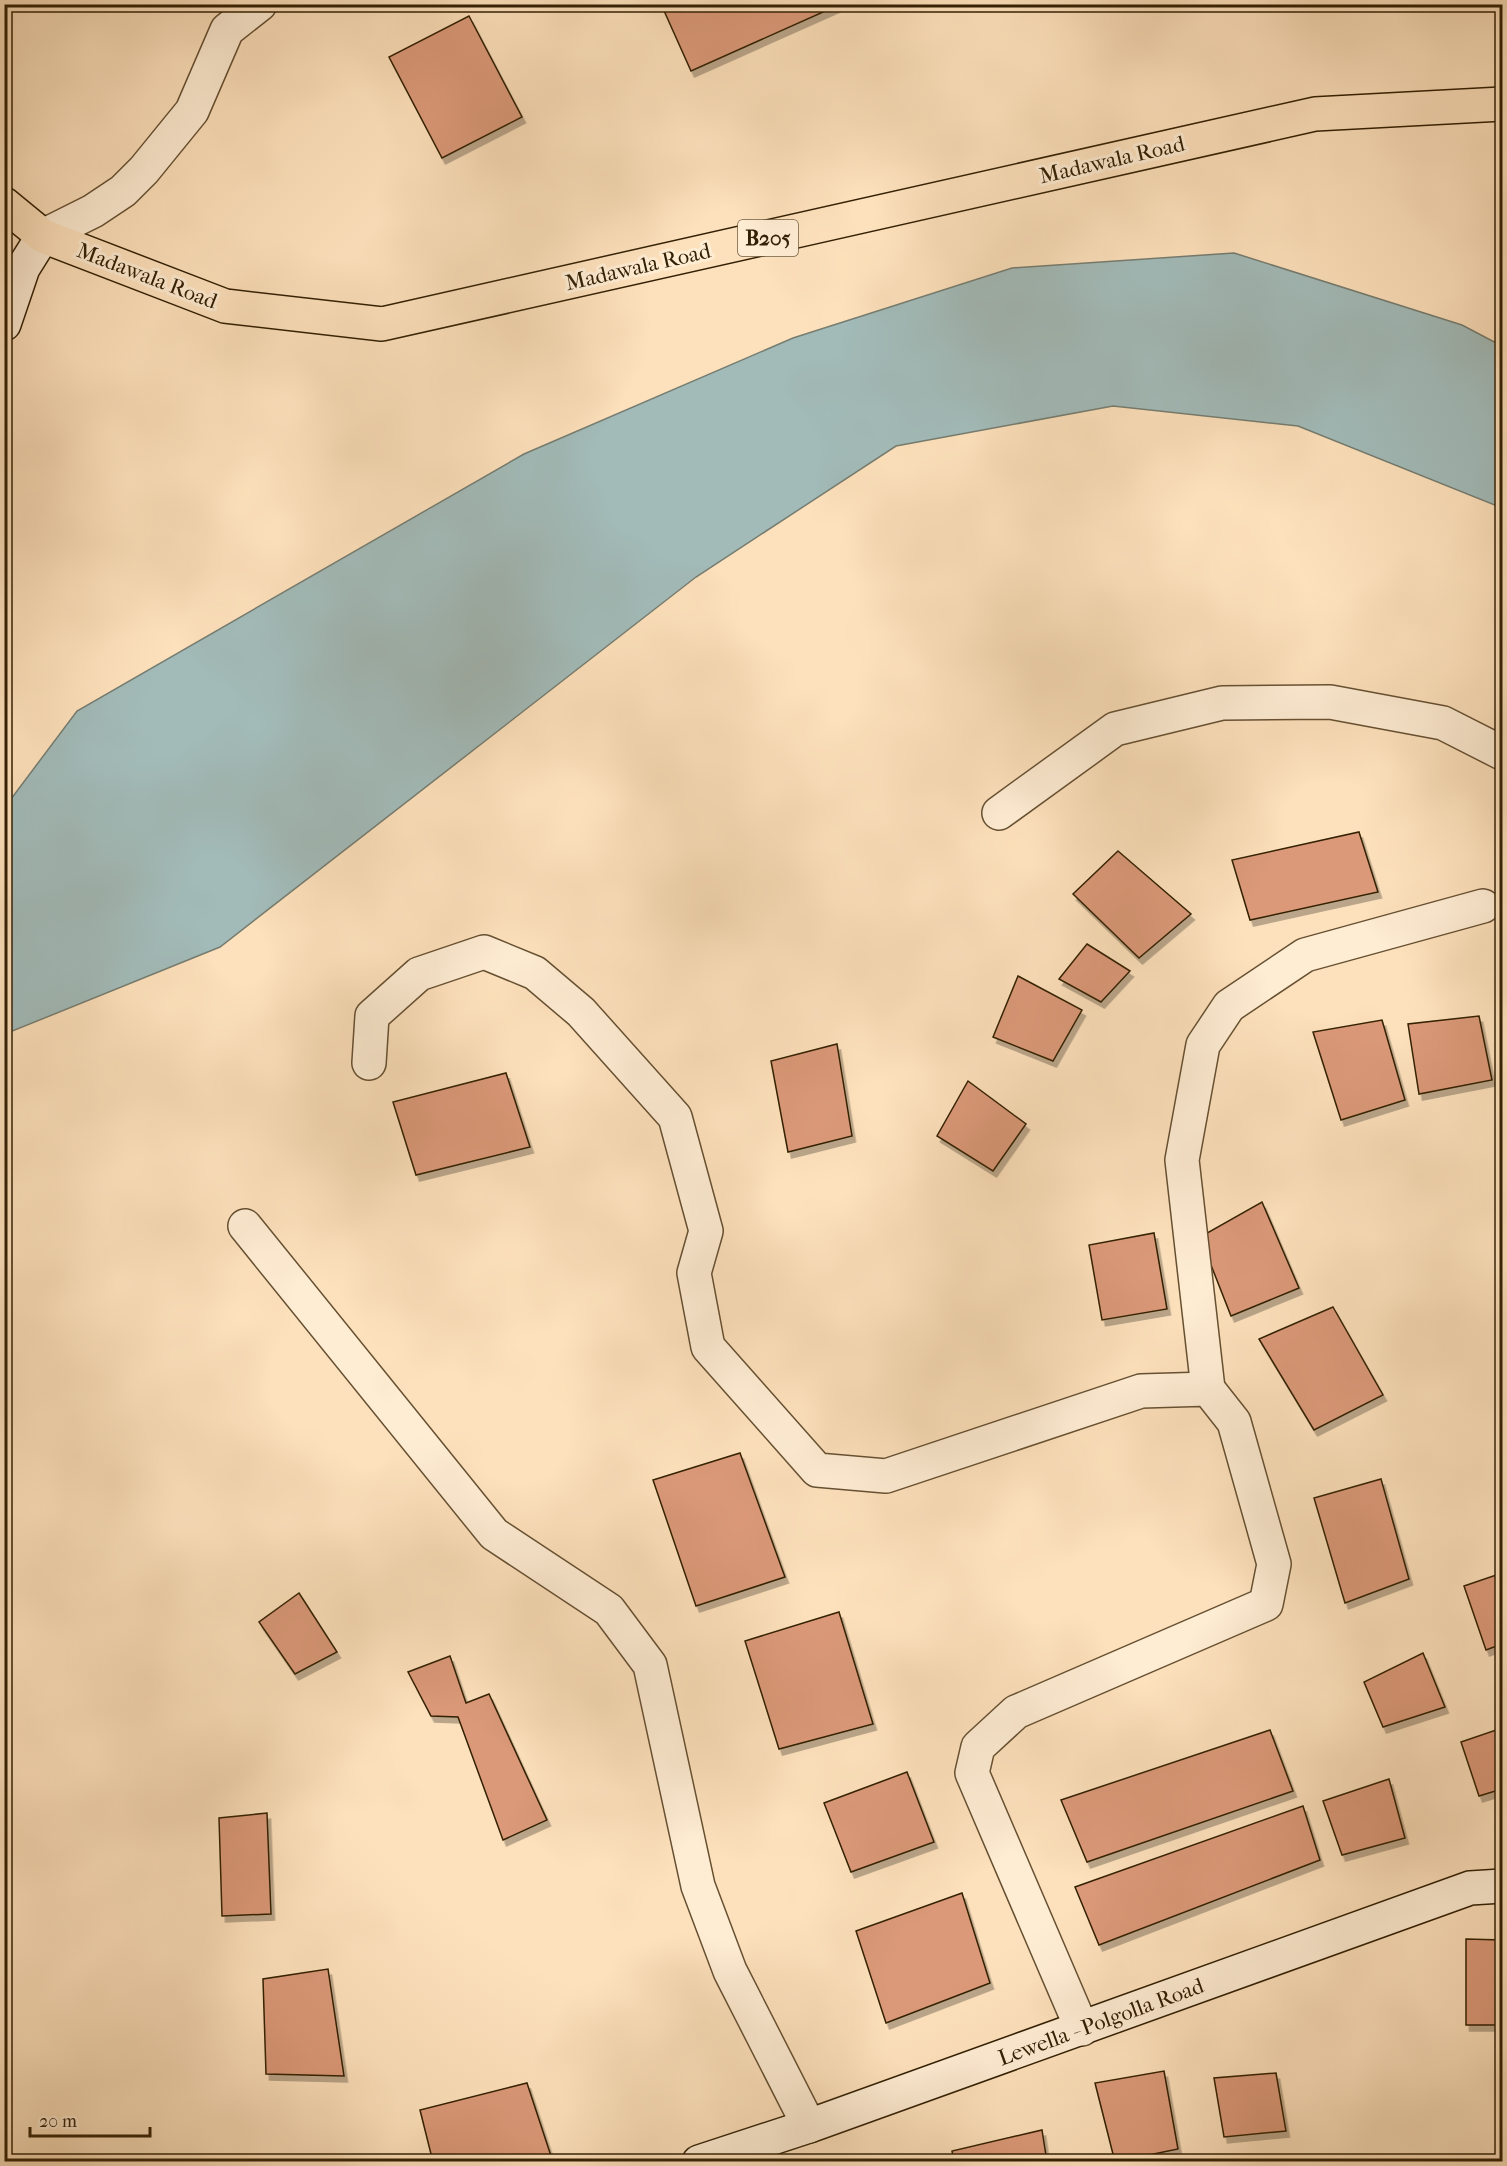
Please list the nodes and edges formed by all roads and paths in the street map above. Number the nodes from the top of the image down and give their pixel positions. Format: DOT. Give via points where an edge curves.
graph roads {
  1 [pos="260,4"];
  2 [pos="1503,104"];
  3 [pos="4,204"];
  4 [pos="43,236"];
  5 [pos="4,324"];
  6 [pos="1503,753"];
  7 [pos="999,813"];
  8 [pos="1483,906"];
  9 [pos="369,1063"];
  10 [pos="245,1226"];
  11 [pos="1208,1389"];
  12 [pos="1503,1886"];
  13 [pos="1082,2029"];
  14 [pos="809,2126"];
  15 [pos="699,2162"];
  1 -- 4 [label="street" via="228,30 192,111 144,170 123,191 93,211"];
  2 -- 4 [label="main road, Madawala Road / B205" via="1315,114 382,324 225,306"];
  3 -- 4 [label="main road, Madawala Road / B205"];
  4 -- 5 [label="street" via="23,268"];
  6 -- 7 [label="street" via="1443,723 1330,702 1222,703 1115,729"];
  8 -- 11 [label="street" via="1305,955 1229,1006 1203,1045 1182,1160"];
  9 -- 11 [label="street" via="372,1016 419,974 484,952 535,973 581,1012 675,1117 706,1232 694,1273 708,1347 817,1470 886,1476 1140,1391"];
  10 -- 14 [label="street" via="494,1534 609,1610 650,1665 698,1886 730,1971"];
  11 -- 13 [label="street" via="1234,1422 1274,1564 1266,1604 1016,1712 978,1747 972,1773"];
  12 -- 13 [label="street, Lewella - Polgolla Road" via="1470,1888"];
  13 -- 14 [label="street, Lewella - Polgolla Road"];
  14 -- 15 [label="street, Lewella - Polgolla Road"];
}
